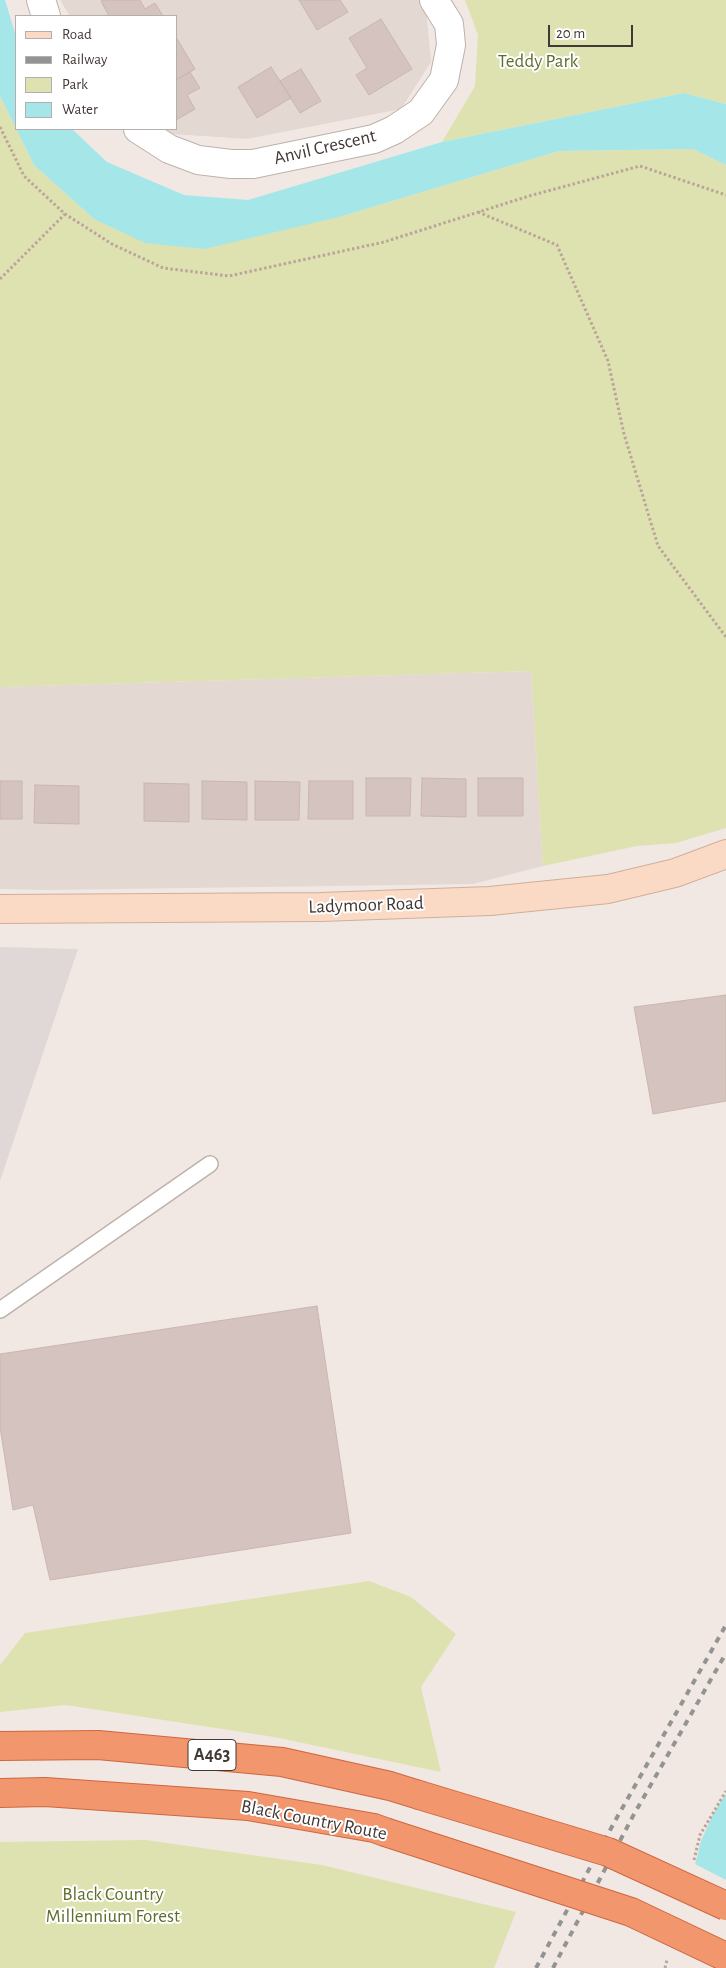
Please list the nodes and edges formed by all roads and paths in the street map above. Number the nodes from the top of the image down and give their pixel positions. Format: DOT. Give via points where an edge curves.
graph roads {
  1 [pos="41,0"];
  2 [pos="434,0"];
  3 [pos="46,15"];
  4 [pos="0,127"];
  5 [pos="140,130"];
  6 [pos="726,195"];
  7 [pos="477,212"];
  8 [pos="65,214"];
  9 [pos="0,279"];
  10 [pos="726,637"];
  11 [pos="726,854"];
  12 [pos="0,909"];
  13 [pos="210,1164"];
  14 [pos="0,1310"];
  15 [pos="0,1746"];
  16 [pos="0,1793"];
  17 [pos="726,1906"];
  18 [pos="726,1957"];
  1 -- 3 [label="street"];
  2 -- 5 [label="street, Anvil Crescent" via="449,24 450,45 444,80 421,112 374,139 253,164 231,164 198,160 169,149"];
  4 -- 8 [label="path" via="24,176"];
  6 -- 7 [label="path" via="640,166"];
  7 -- 8 [label="path" via="384,242 229,276 163,268 112,244"];
  7 -- 10 [label="path" via="557,245 608,361 624,434 658,546"];
  8 -- 9 [label="path"];
  11 -- 12 [label="street, Ladymoor Road" via="675,874 608,889 490,901 321,907"];
  13 -- 14 [label="lane"];
  15 -- 17 [label="highway, A463, bridge" via="98,1745 282,1762 390,1786 608,1852"];
  16 -- 18 [label="highway, Black Country Route, bridge" via="45,1792 248,1806 374,1828 631,1912"];
}
